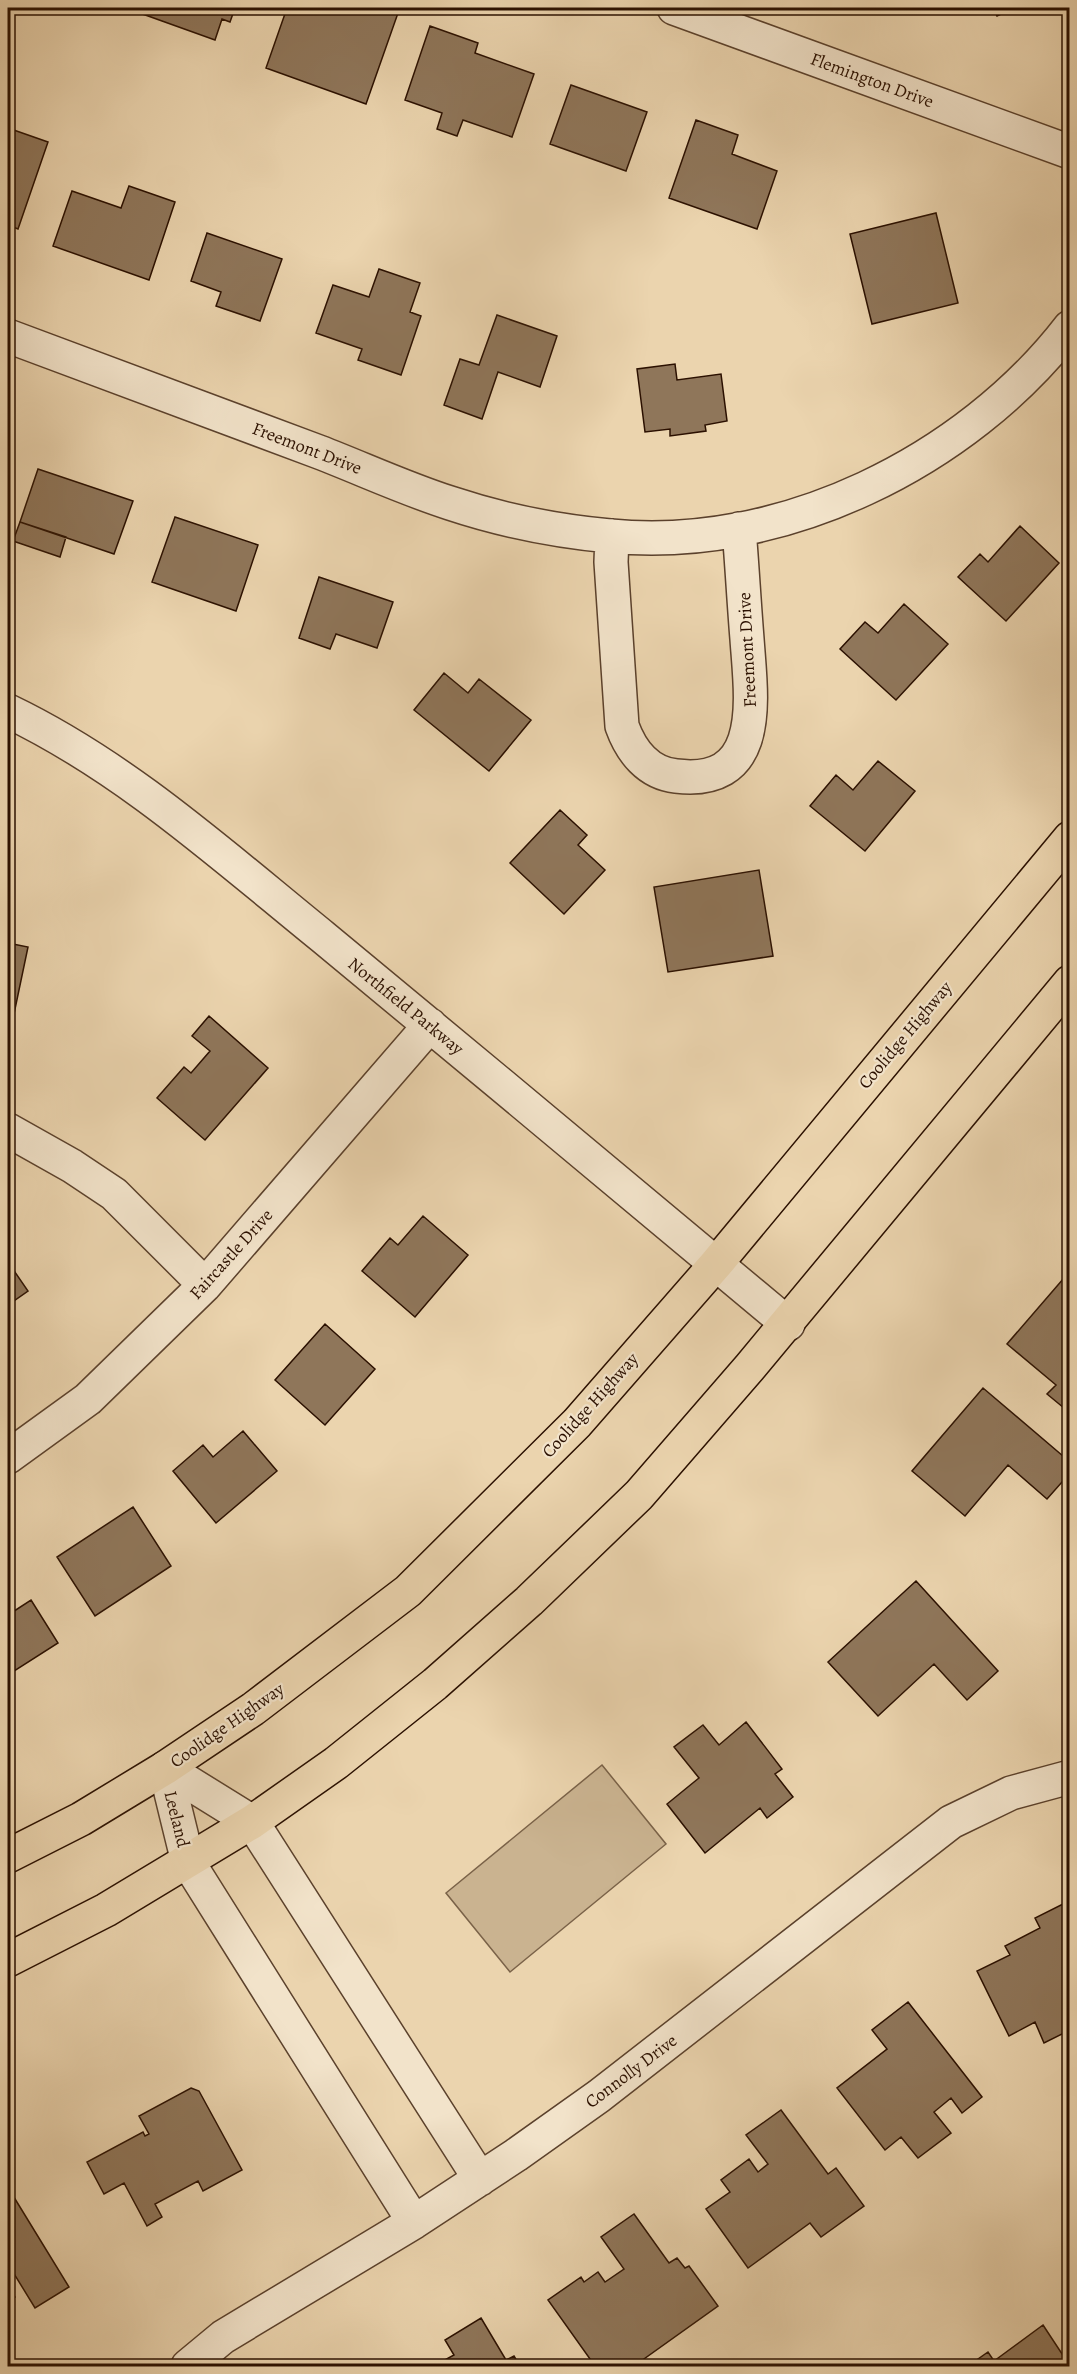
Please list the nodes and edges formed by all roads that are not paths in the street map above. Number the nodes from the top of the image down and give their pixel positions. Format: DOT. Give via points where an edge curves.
graph roads {
  1 [pos="674,8"];
  2 [pos="1070,152"];
  3 [pos="1070,327"];
  4 [pos="8,336"];
  5 [pos="739,529"];
  6 [pos="612,536"];
  7 [pos="8,711"];
  8 [pos="1070,838"];
  9 [pos="1070,982"];
  10 [pos="430,1025"];
  11 [pos="8,1130"];
  12 [pos="716,1264"];
  13 [pos="205,1285"];
  14 [pos="788,1324"];
  15 [pos="8,1457"];
  16 [pos="165,1768"];
  17 [pos="1070,1778"];
  18 [pos="252,1822"];
  19 [pos="8,1856"];
  20 [pos="188,1862"];
  21 [pos="8,1960"];
  22 [pos="480,2179"];
  23 [pos="414,2222"];
  24 [pos="188,2367"];
  1 -- 2 [label="street, Flemington Drive"];
  3 -- 5 [label="street, Freemont Drive" via="1047,357 998,403 902,471 853,495"];
  4 -- 6 [label="street, Freemont Drive" via="449,503 554,528"];
  5 -- 6 [label="street, Freemont Drive"];
  5 -- 6 [label="street, Freemont Drive" via="752,707 747,738 726,766 691,778 669,775 639,758 622,726"];
  7 -- 10 [label="street, Northfield Parkway" via="99,764 178,819"];
  8 -- 12 [label="main road, Coolidge Highway"];
  9 -- 14 [label="main road"];
  10 -- 12 [label="street, Northfield Parkway"];
  10 -- 13 [label="street, Faircastle Drive"];
  11 -- 13 [label="street" via="114,1194"];
  12 -- 14 [label="street, Northfield Parkway"];
  12 -- 16 [label="main road, Coolidge Highway" via="577,1423 408,1591 253,1709"];
  13 -- 15 [label="street, Faircastle Drive" via="88,1399"];
  14 -- 18 [label="main road" via="639,1495 529,1601 336,1763"];
  16 -- 18 [label="street, Leeland"];
  16 -- 19 [label="main road, Coolidge Highway" via="81,1819"];
  16 -- 20 [label="street, Leeland"];
  17 -- 22 [label="street, Connolly Drive" via="1011,1793 951,1822 609,2089"];
  18 -- 20 [label="main road"];
  18 -- 22 [label="street, Leeland"];
  20 -- 21 [label="main road"];
  20 -- 23 [label="street, Leeland"];
  22 -- 23 [label="street, Connolly Drive"];
  23 -- 24 [label="street, Connolly Drive" via="223,2337"];
}
